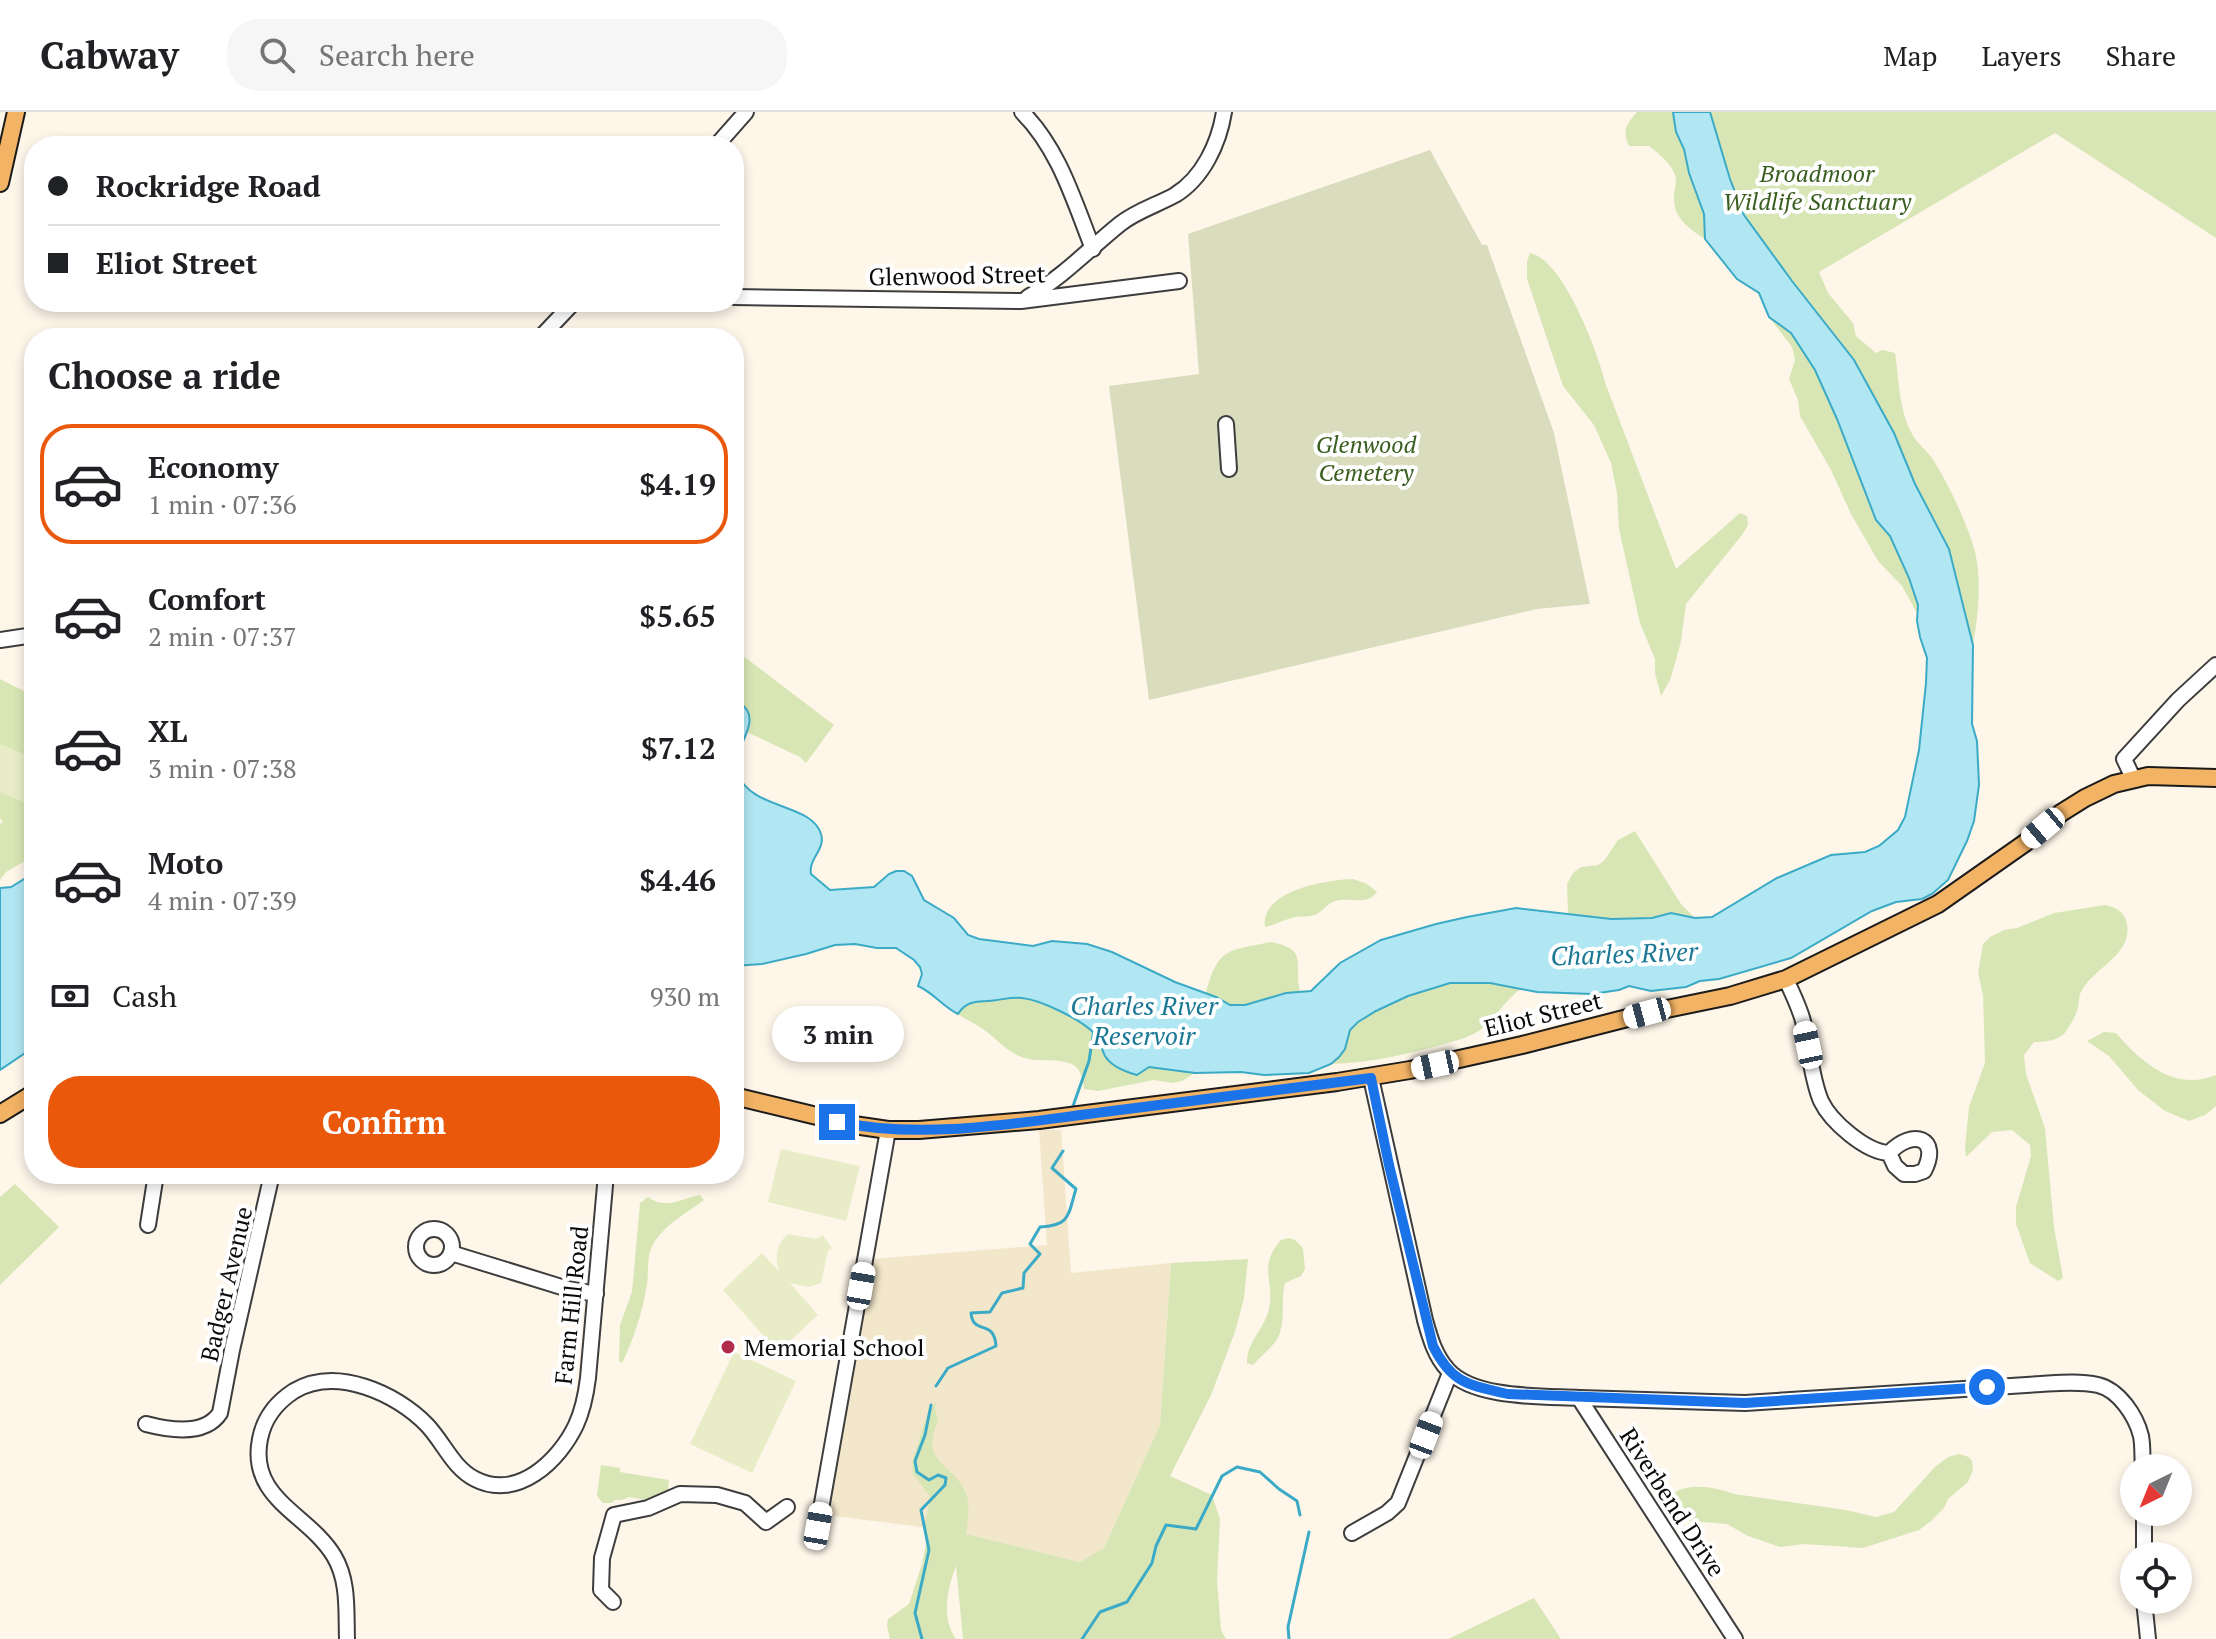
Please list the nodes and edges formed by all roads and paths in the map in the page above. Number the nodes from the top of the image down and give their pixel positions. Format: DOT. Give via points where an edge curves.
graph roads {
  1 [pos="16,112"];
  2 [pos="746,112"];
  3 [pos="1022,112"];
  4 [pos="1224,112"];
  5 [pos="725,136"];
  6 [pos="3,152"];
  7 [pos="0,183"];
  8 [pos="1093,249"];
  9 [pos="1179,281"];
  10 [pos="744,297"];
  11 [pos="1021,301"];
  12 [pos="565,312"];
  13 [pos="549,328"];
  14 [pos="1226,424"];
  15 [pos="1229,469"];
  16 [pos="24,636"];
  17 [pos="0,640"];
  18 [pos="2216,665"];
  19 [pos="2216,778"];
  20 [pos="2134,780"];
  21 [pos="1786,979"];
  22 [pos="1371,1078"];
  23 [pos="24,1099"];
  24 [pos="744,1099"];
  25 [pos="0,1114"];
  26 [pos="888,1130"];
  27 [pos="1889,1153"];
  28 [pos="154,1184"];
  29 [pos="270,1184"];
  30 [pos="605,1184"];
  31 [pos="148,1225"];
  32 [pos="451,1253"];
  33 [pos="596,1294"];
  34 [pos="1450,1373"];
  35 [pos="1579,1398"];
  36 [pos="146,1424"];
  37 [pos="2142,1454"];
  38 [pos="787,1507"];
  39 [pos="818,1526"];
  40 [pos="1352,1533"];
  41 [pos="613,1602"];
  42 [pos="2144,1614"];
  43 [pos="347,1639"];
  44 [pos="1735,1639"];
  45 [pos="2148,1639"];
  1 -- 6 [label="main road"];
  2 -- 5 [label="street"];
  3 -- 8 [label="street" via="1059,164"];
  4 -- 8 [label="street" via="1222,128 1193,182 1122,222"];
  6 -- 7 [label="main road"];
  8 -- 11 [label="street"];
  9 -- 11 [label="street, Glenwood Street"];
  10 -- 11 [label="street, Glenwood Street"];
  12 -- 13 [label="street"];
  14 -- 15 [label="street"];
  16 -- 17 [label="street"];
  18 -- 20 [label="street" via="2124,759"];
  19 -- 20 [label="main road, Eliot Street"];
  20 -- 21 [label="main road, Eliot Street" via="2114,784 2061,813 1938,904"];
  21 -- 22 [label="main road, Eliot Street"];
  21 -- 27 [label="street" via="1802,1017 1821,1101 1856,1139"];
  22 -- 26 [label="main road, Eliot Street" via="1015,1123"];
  22 -- 34 [label="street" via="1425,1320"];
  23 -- 25 [label="main road"];
  24 -- 26 [label="main road, Eliot Street"];
  26 -- 39 [label="street"];
  28 -- 31 [label="street"];
  29 -- 36 [label="street, Badger Avenue" via="217,1418 202,1427"];
  30 -- 33 [label="street, Farm Hill Road"];
  32 -- 33 [label="street"];
  33 -- 43 [label="street, Farm Hill Road" via="580,1415 556,1454 521,1482 502,1486 473,1478 420,1419 390,1398 357,1385 307,1386 270,1413 259,1443 264,1480 334,1557 344,1586"];
  34 -- 35 [label="street" via="1508,1394"];
  34 -- 40 [label="street" via="1398,1503"];
  35 -- 37 [label="street" via="1745,1403 2082,1383 2117,1395 2141,1435"];
  35 -- 44 [label="street, Riverbend Drive"];
  38 -- 41 [label="street" via="766,1522 745,1503 717,1495 680,1494 614,1515 602,1558 601,1590"];
  42 -- 45 [label="street"];
}
